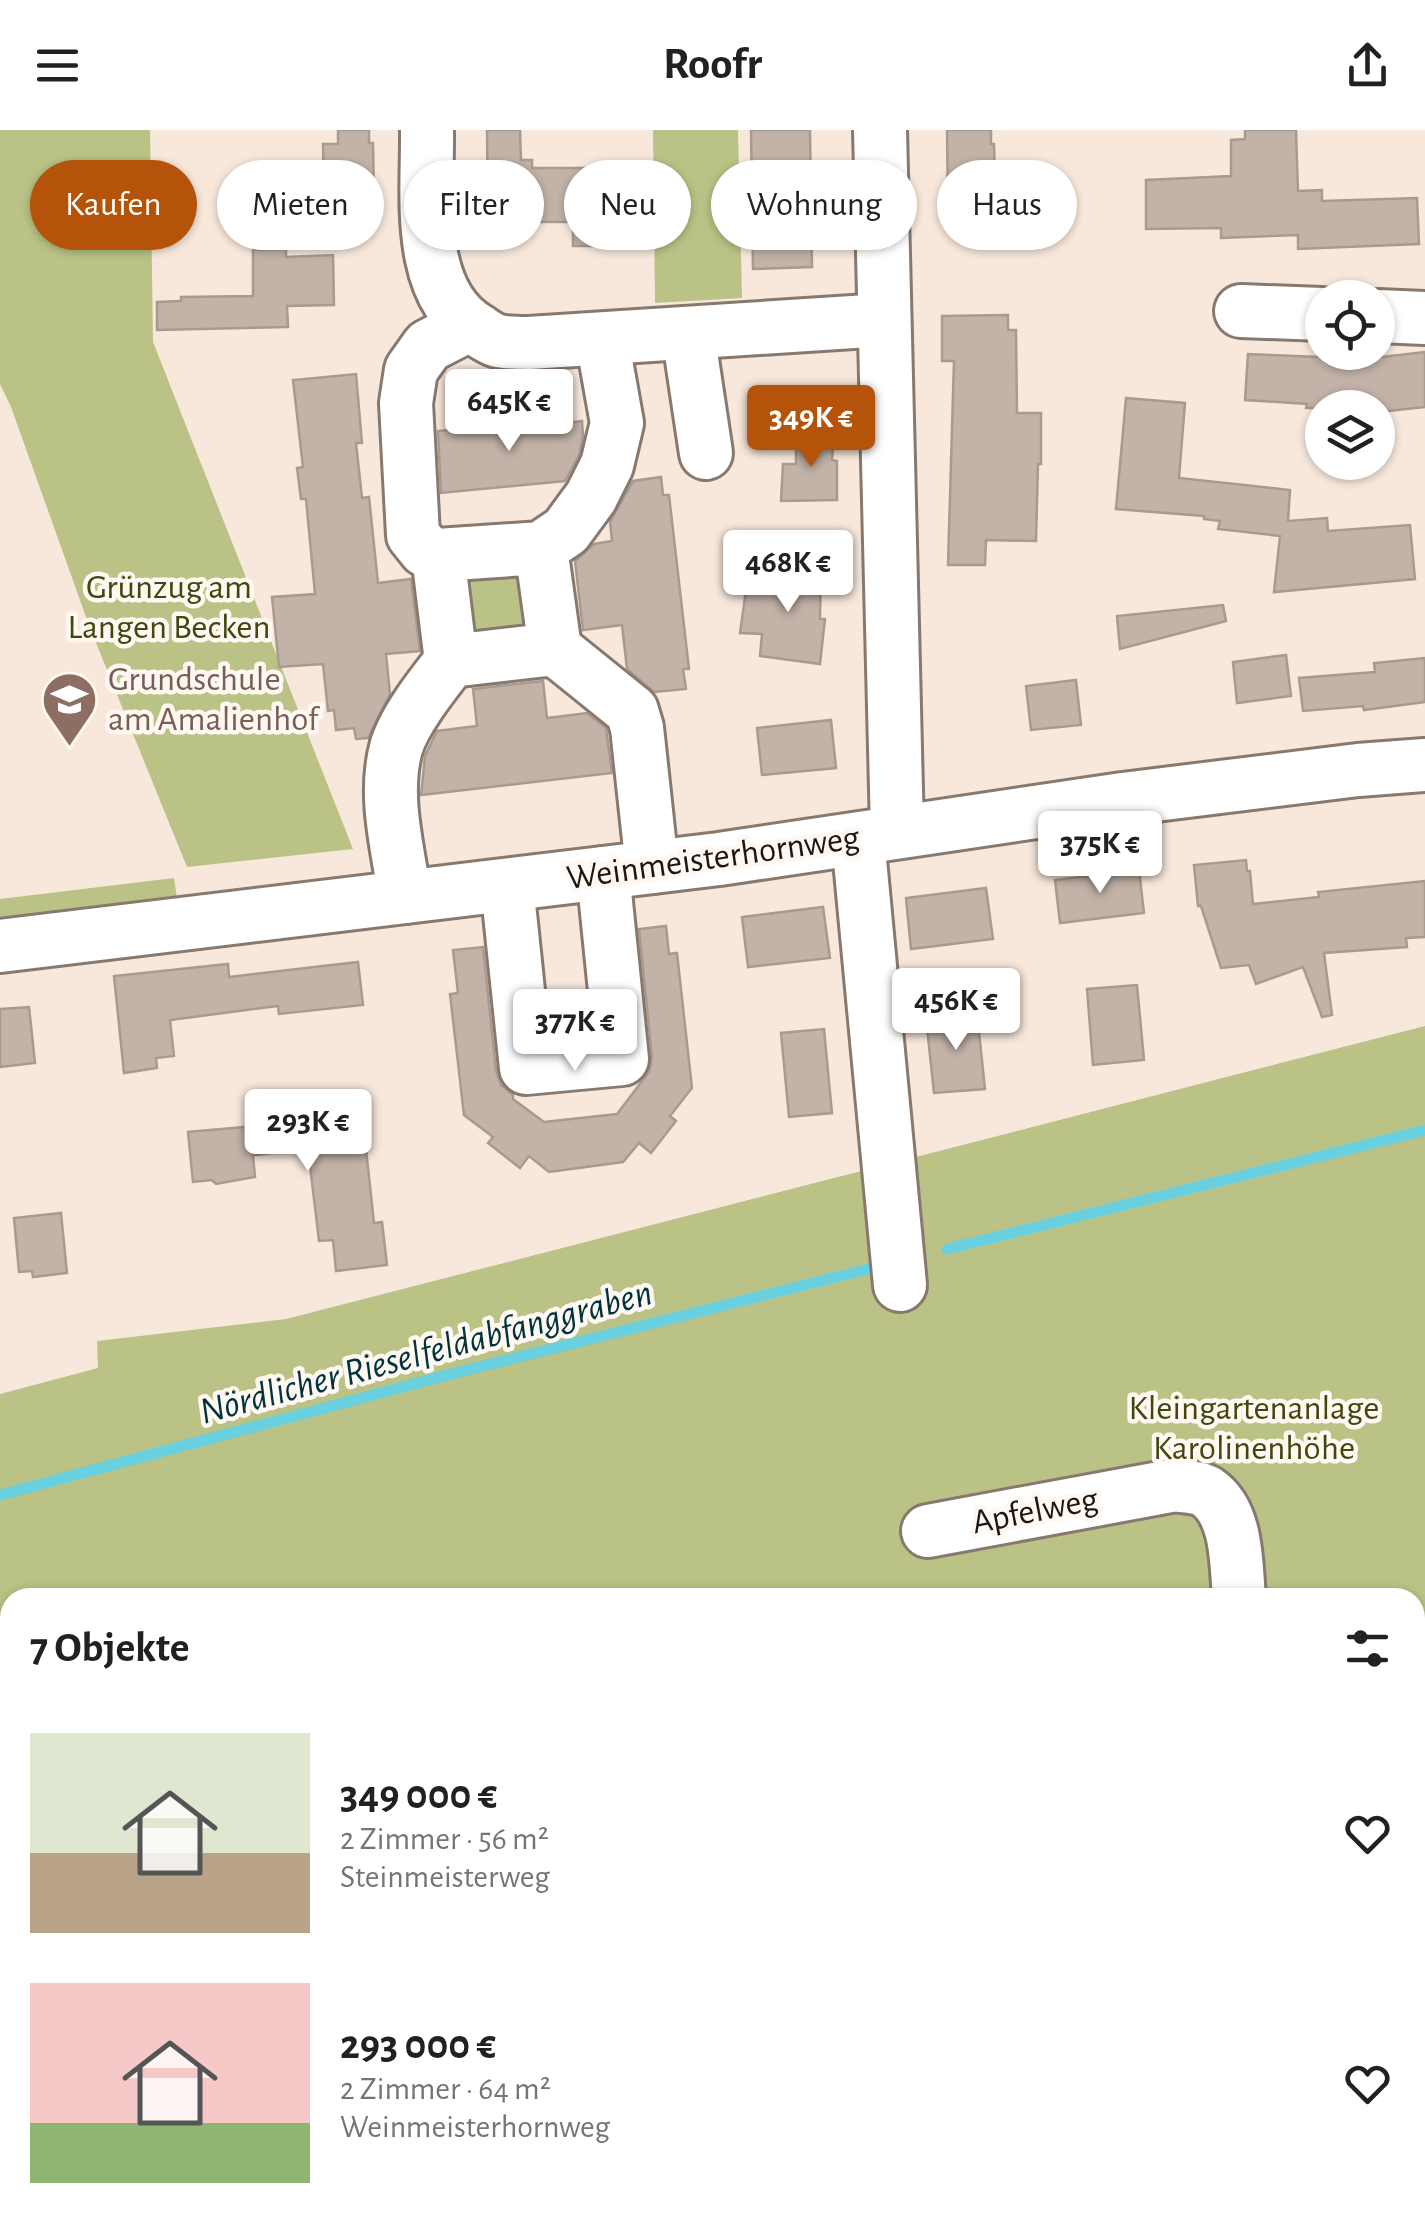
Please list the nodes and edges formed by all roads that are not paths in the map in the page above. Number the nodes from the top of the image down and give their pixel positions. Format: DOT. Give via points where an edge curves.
graph roads {
  1 [pos="427,130"];
  2 [pos="880,130"];
  3 [pos="1241,311"];
  4 [pos="1305,313"];
  5 [pos="1395,317"];
  6 [pos="1425,318"];
  7 [pos="884,320"];
  8 [pos="469,325"];
  9 [pos="688,333"];
  10 [pos="602,339"];
  11 [pos="706,453"];
  12 [pos="541,548"];
  13 [pos="438,555"];
  14 [pos="555,650"];
  15 [pos="451,661"];
  16 [pos="1425,765"];
  17 [pos="877,835"];
  18 [pos="627,870"];
  19 [pos="507,885"];
  20 [pos="406,897"];
  21 [pos="0,946"];
  22 [pos="900,1285"];
  23 [pos="928,1531"];
  24 [pos="1239,1588"];
  1 -- 8 [label="street" via="436,280"];
  2 -- 7 [label="street"];
  3 -- 4 [label="street"];
  5 -- 6 [label="street"];
  7 -- 9 [label="street"];
  7 -- 17 [label="street"];
  8 -- 10 [label="street" via="496,340 529,344"];
  8 -- 13 [label="street" via="428,346 411,370 406,403 413,535"];
  9 -- 10 [label="street"];
  9 -- 11 [label="street"];
  10 -- 12 [label="street" via="617,424 608,465 566,531"];
  12 -- 13 [label="street"];
  12 -- 14 [label="street"];
  13 -- 15 [label="street"];
  14 -- 15 [label="street"];
  14 -- 18 [label="street" via="632,711 637,728"];
  15 -- 20 [label="street" via="408,722 392,764 392,813"];
  16 -- 17 [label="street, Weinmeisterhornweg"];
  17 -- 18 [label="street, Weinmeisterhornweg"];
  17 -- 22 [label="street"];
  18 -- 19 [label="street, Weinmeisterhornweg"];
  18 -- 19 [label="street" via="622,1059 526,1068"];
  19 -- 20 [label="street, Weinmeisterhornweg"];
  20 -- 21 [label="street, Weinmeisterhornweg"];
  23 -- 24 [label="street, Apfelweg" via="1176,1485 1205,1490 1222,1509 1233,1538"];
}
